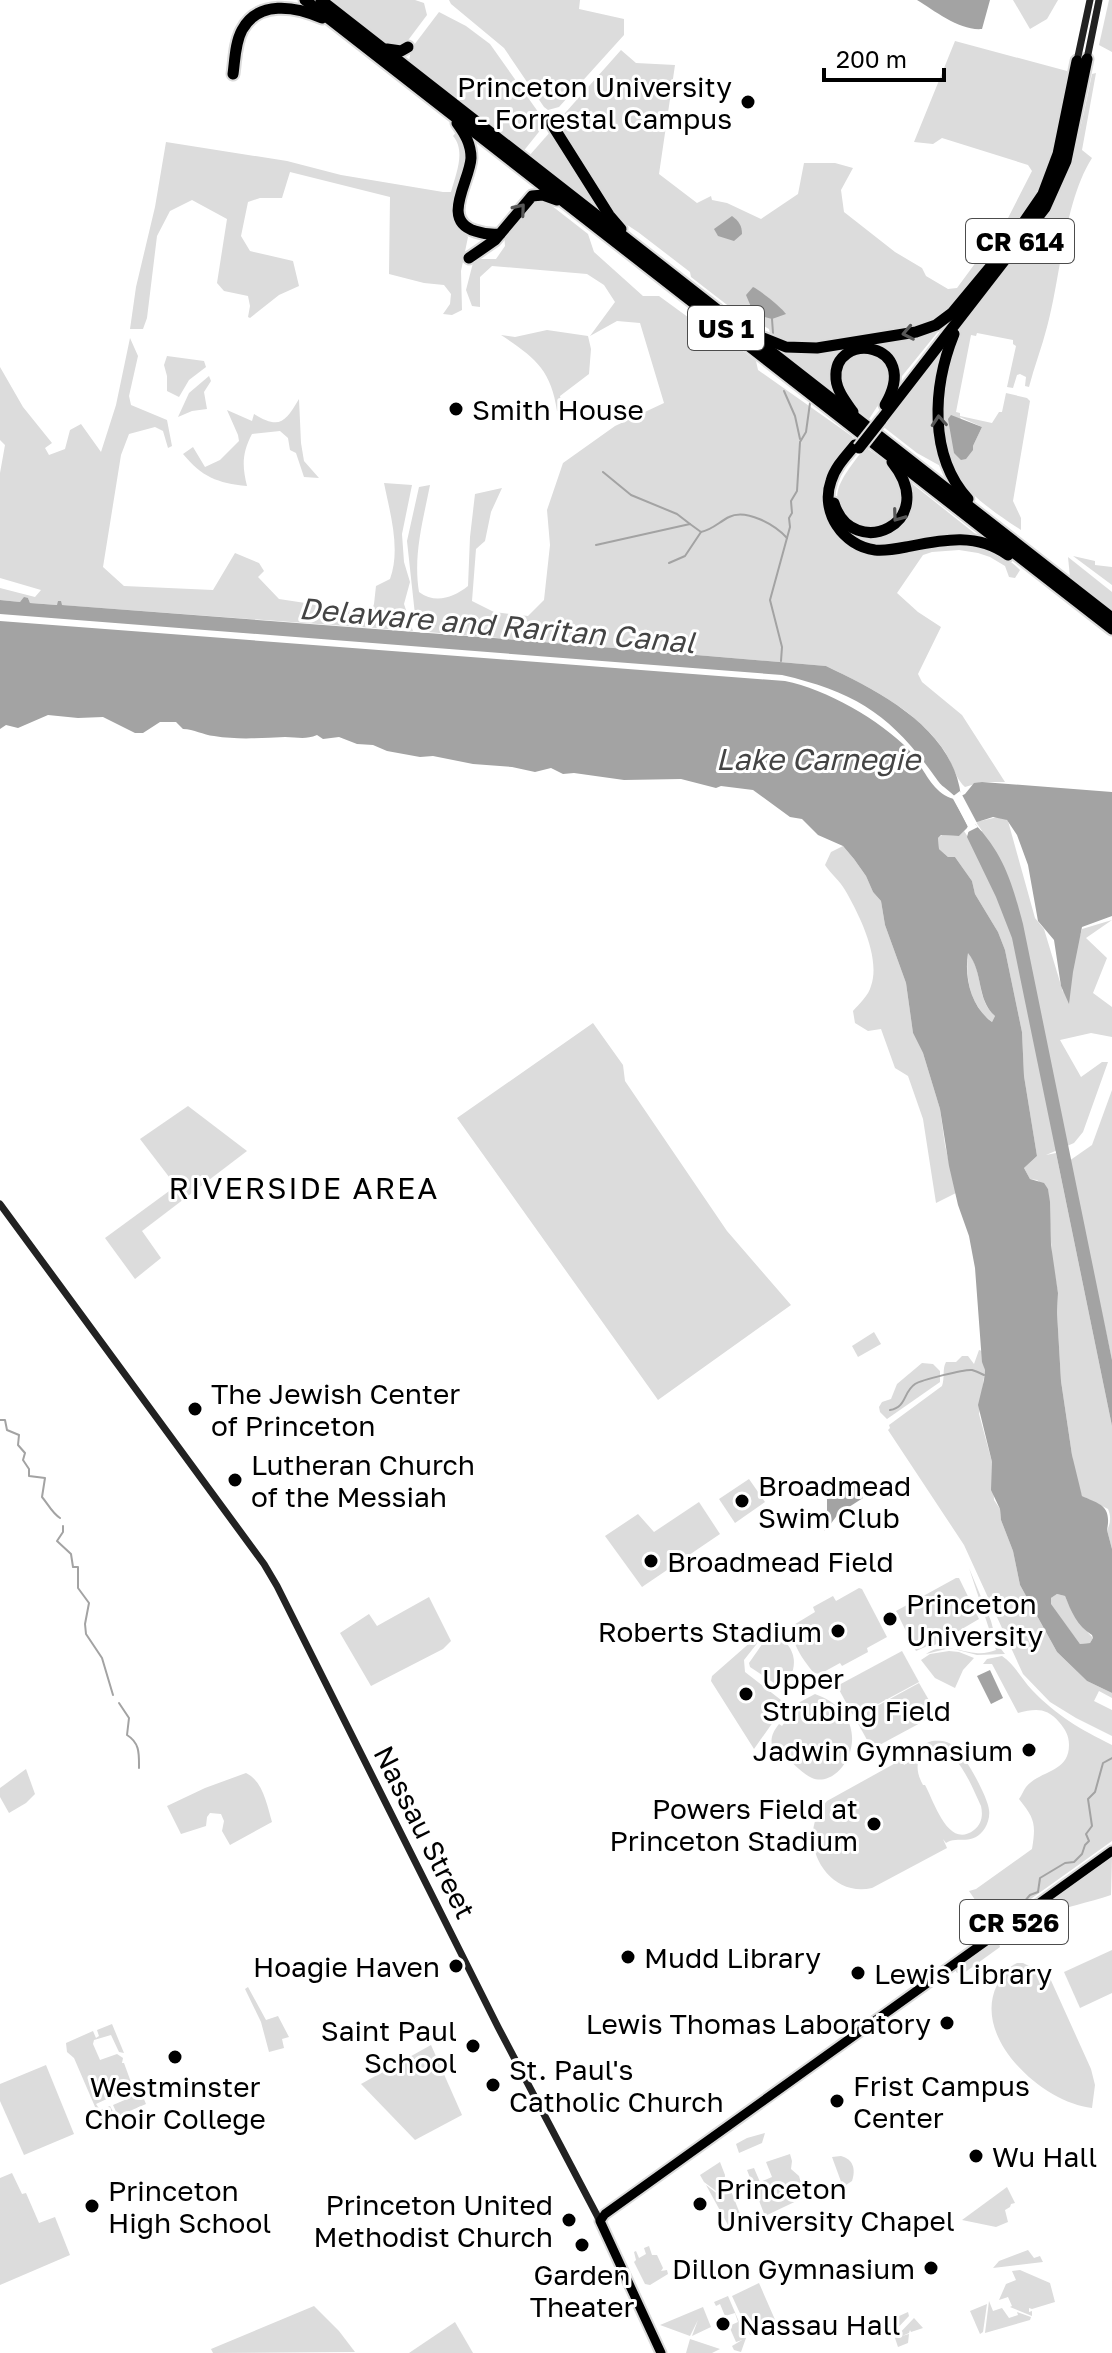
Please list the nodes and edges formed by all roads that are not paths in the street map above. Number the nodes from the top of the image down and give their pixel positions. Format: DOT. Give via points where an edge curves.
graph roads {
  1 [pos="305,0"];
  2 [pos="321,0"];
  3 [pos="1090,0"];
  4 [pos="1099,0"];
  5 [pos="337,25"];
  6 [pos="1082,60"];
  7 [pos="233,74"];
  8 [pos="450,113"];
  9 [pos="551,123"];
  10 [pos="520,161"];
  11 [pos="570,206"];
  12 [pos="500,234"];
  13 [pos="631,241"];
  14 [pos="1006,248"];
  15 [pos="469,258"];
  16 [pos="960,319"];
  17 [pos="739,326"];
  18 [pos="880,416"];
  19 [pos="860,422"];
  20 [pos="857,446"];
  21 [pos="881,449"];
  22 [pos="982,515"];
  23 [pos="1029,565"];
  24 [pos="1112,618"];
  25 [pos="1112,629"];
  26 [pos="0,1204"];
  27 [pos="1112,1851"];
  28 [pos="600,2221"];
  29 [pos="661,2353"];
  1 -- 5 [label="highway, US 1"];
  2 -- 10 [label="highway, US 1" via="382,48 395,52 408,47 405,54 413,72"];
  3 -- 6 [label="main road, CR 614"];
  4 -- 6 [label="main road, CR 614"];
  5 -- 7 [label="highway" via="292,8 263,11 242,30"];
  5 -- 8 [label="highway, US 1"];
  6 -- 14 [label="highway, CR 614" via="1053,172"];
  6 -- 16 [label="highway, CR 614" via="1066,161 1052,196"];
  8 -- 10 [label="highway, US 1"];
  8 -- 12 [label="highway" via="471,149 459,216 470,230"];
  9 -- 13 [label="highway"];
  10 -- 11 [label="highway, US 1"];
  10 -- 13 [label="highway, US 1"];
  12 -- 11 [label="highway, one-way" via="532,196"];
  11 -- 21 [label="highway, US 1"];
  12 -- 15 [label="highway"];
  13 -- 17 [label="highway, US 1"];
  14 -- 17 [label="highway, one-way" via="952,313 921,331 798,348 775,344"];
  14 -- 18 [label="highway"];
  16 -- 18 [label="highway"];
  22 -- 16 [label="highway, one-way" via="949,471 940,434 941,372"];
  17 -- 19 [label="highway, US 1"];
  18 -- 19 [label="highway" via="895,383 892,364 875,349 862,347 840,362 836,381"];
  18 -- 20 [label="highway, bridge"];
  19 -- 22 [label="highway, US 1"];
  21 -- 20 [label="highway, one-way" via="904,479 907,499 895,524 869,532 842,519 834,496 838,477"];
  20 -- 23 [label="highway" via="833,476 828,494 834,522 846,537 880,551 966,539 1000,548"];
  21 -- 23 [label="highway, US 1"];
  22 -- 24 [label="highway, US 1"];
  23 -- 25 [label="highway, US 1"];
  26 -- 28 [label="main road, Nassau Street" via="277,1586"];
  27 -- 28 [label="main road, CR 526"];
  28 -- 29 [label="main road, Nassau Street"];
}
